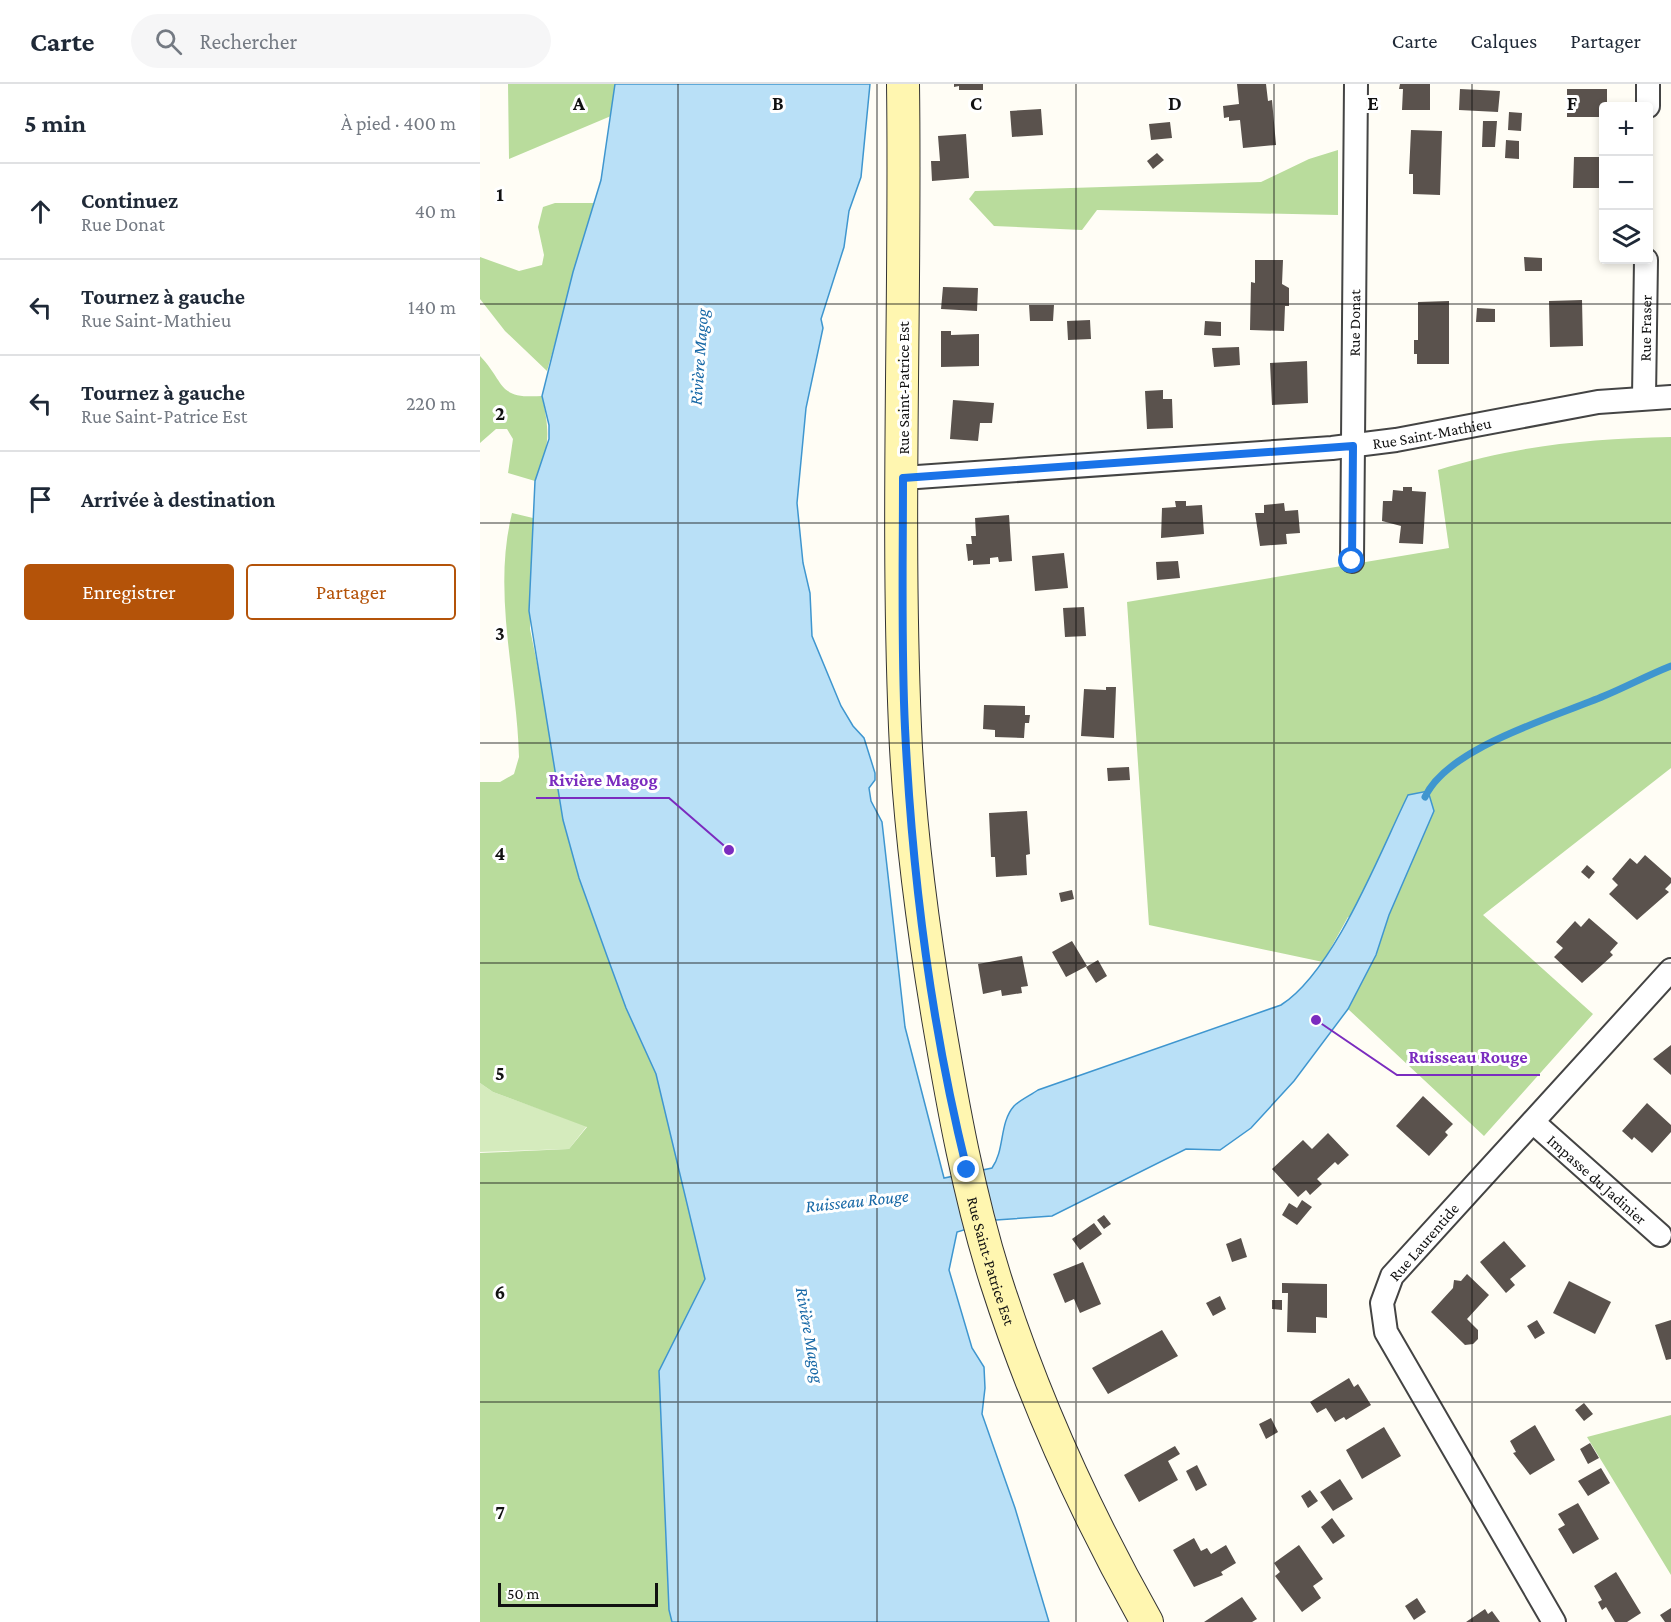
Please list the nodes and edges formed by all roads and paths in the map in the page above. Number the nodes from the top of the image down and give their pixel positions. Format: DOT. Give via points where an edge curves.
graph roads {
  1 [pos="903,84"];
  2 [pos="1356,84"];
  3 [pos="1648,84"];
  4 [pos="1648,102"];
  5 [pos="1646,264"];
  6 [pos="1644,397"];
  7 [pos="1671,397"];
  8 [pos="1353,446"];
  9 [pos="903,478"];
  10 [pos="1352,561"];
  11 [pos="1671,969"];
  12 [pos="1533,1122"];
  13 [pos="1660,1235"];
  14 [pos="1147,1622"];
  15 [pos="1554,1622"];
  1 -- 9 [label="street, Rue Saint-Patrice Est"];
  2 -- 8 [label="street, Rue Donat"];
  3 -- 4 [label="street"];
  5 -- 6 [label="street, Rue Fraser"];
  6 -- 7 [label="street, Rue Saint-Mathieu"];
  6 -- 8 [label="street, Rue Saint-Mathieu"];
  8 -- 9 [label="street, Rue Saint-Mathieu"];
  8 -- 10 [label="street, Rue Donat"];
  9 -- 14 [label="street, Rue Saint-Patrice Est" via="903,633 910,802 918,888 958,1134 1015,1336 1092,1519"];
  11 -- 12 [label="street, Rue Laurentide"];
  12 -- 13 [label="street, Impasse du Jadinier"];
  12 -- 15 [label="street, Rue Laurentide" via="1392,1276 1383,1294 1382,1313 1386,1332"];
}
